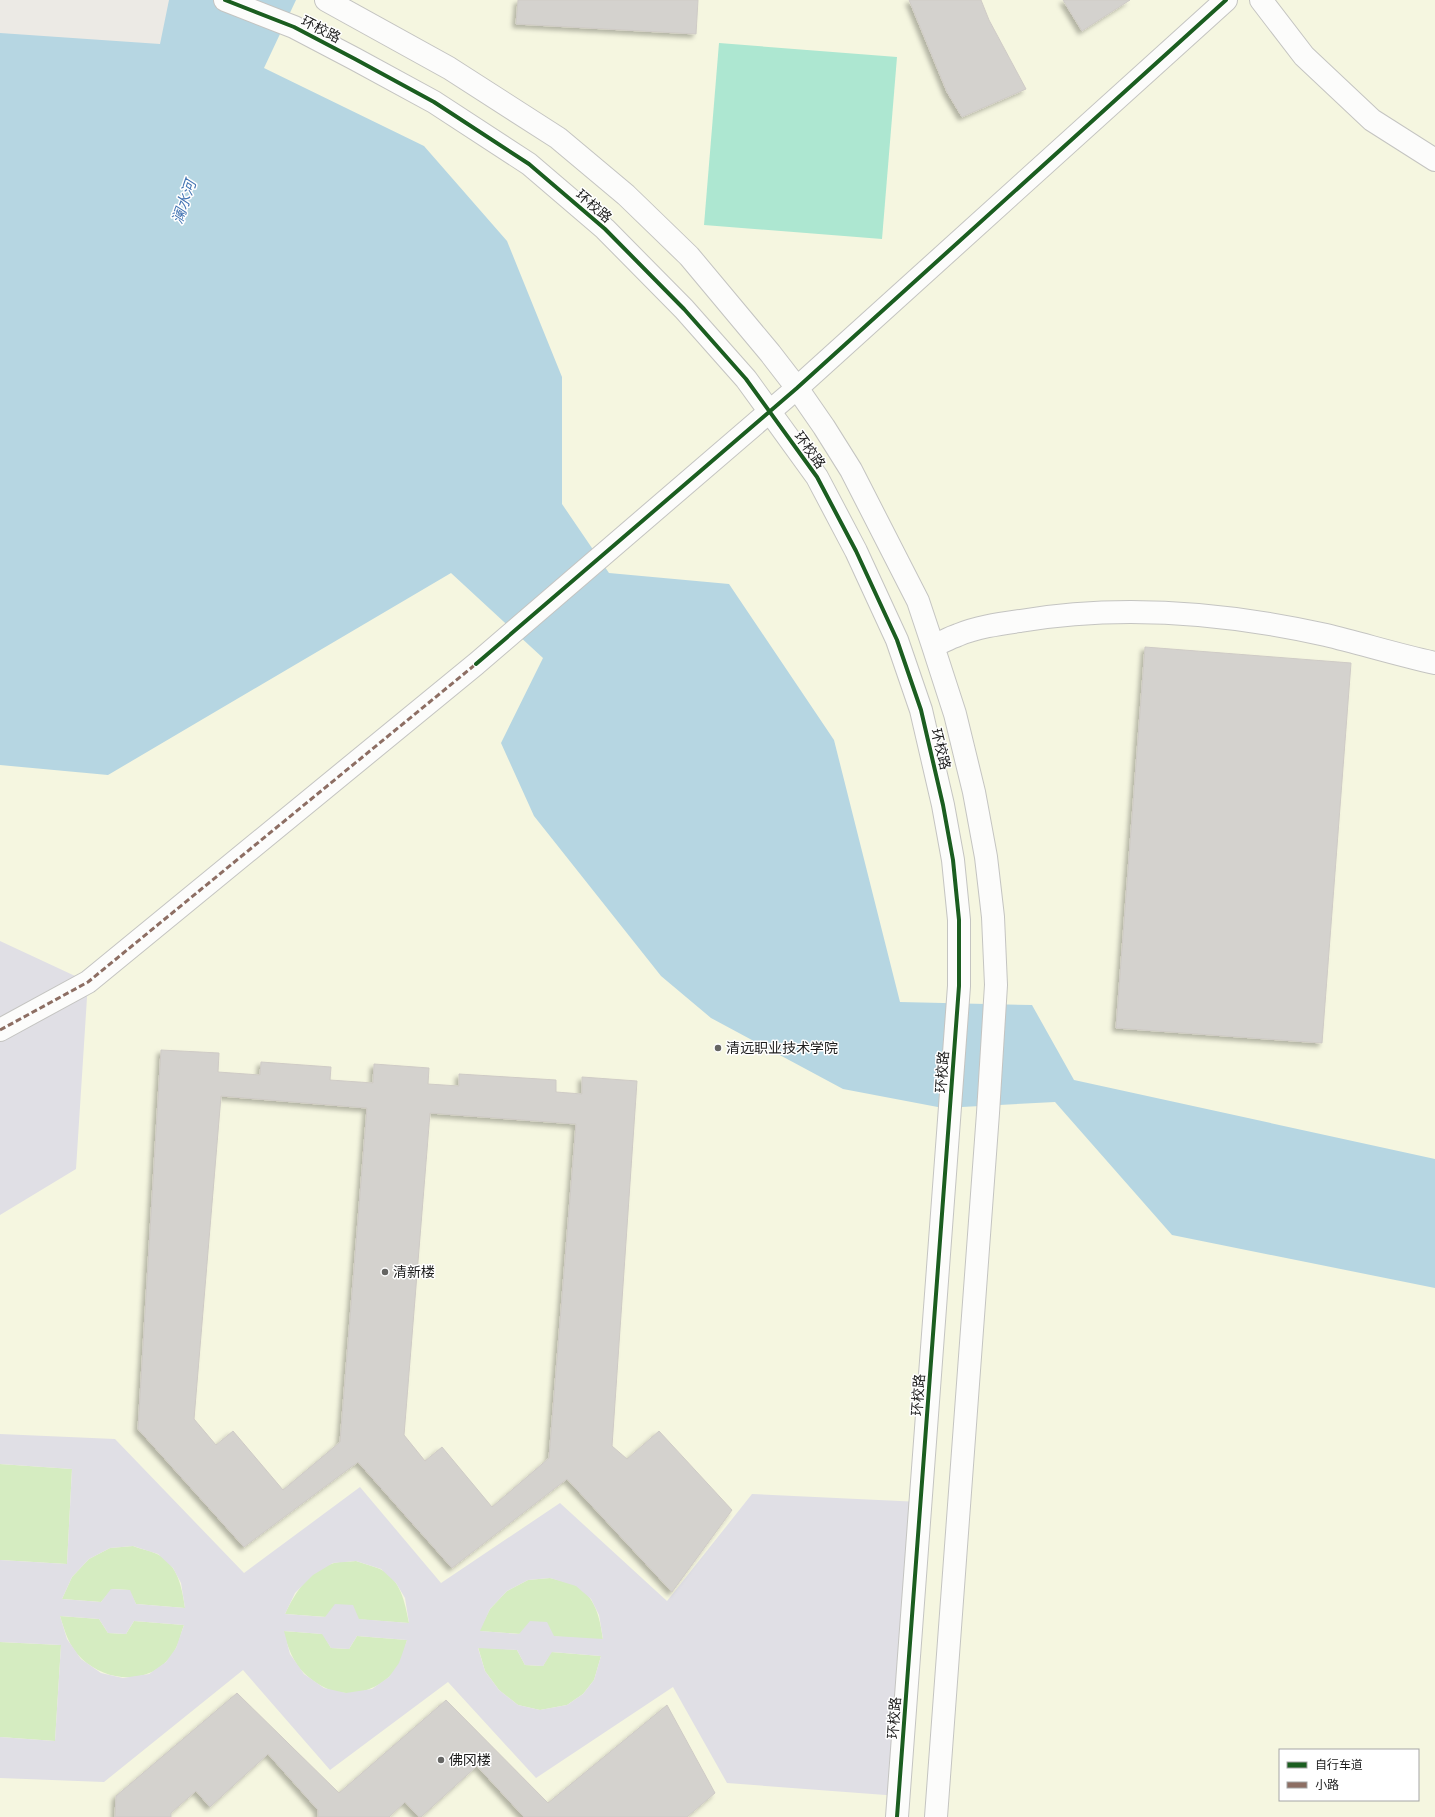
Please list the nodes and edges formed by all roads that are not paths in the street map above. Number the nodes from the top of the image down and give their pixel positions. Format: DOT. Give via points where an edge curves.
graph roads {
  1 [pos="226,0"];
  2 [pos="326,0"];
  3 [pos="1226,0"];
  4 [pos="1261,0"];
  5 [pos="1435,160"];
  6 [pos="797,388"];
  7 [pos="770,412"];
  8 [pos="933,646"];
  9 [pos="1435,662"];
  10 [pos="0,1030"];
  11 [pos="897,1817"];
  12 [pos="936,1817"];
  1 -- 7 [label="street, 环校路" via="294,27 434,102 529,164 605,229 684,309 746,379"];
  2 -- 6 [label="street, 环校路" via="449,68 558,138 626,195 688,256"];
  3 -- 6 [label="street"];
  4 -- 5 [label="street" via="1304,56 1372,120"];
  6 -- 7 [label="street"];
  6 -- 8 [label="street, 环校路" via="851,470 918,601"];
  7 -- 10 [label="street" via="476,664 88,982"];
  7 -- 11 [label="street, 环校路" via="817,477 856,551 897,640 921,710 943,805 960,920 959,986 950,1121"];
  8 -- 9 [label="street" via="958,635 997,624 1059,614 1136,611 1247,621 1326,635 1394,654"];
  8 -- 12 [label="street, 环校路" via="974,792 986,857 993,917 996,985"];
}
